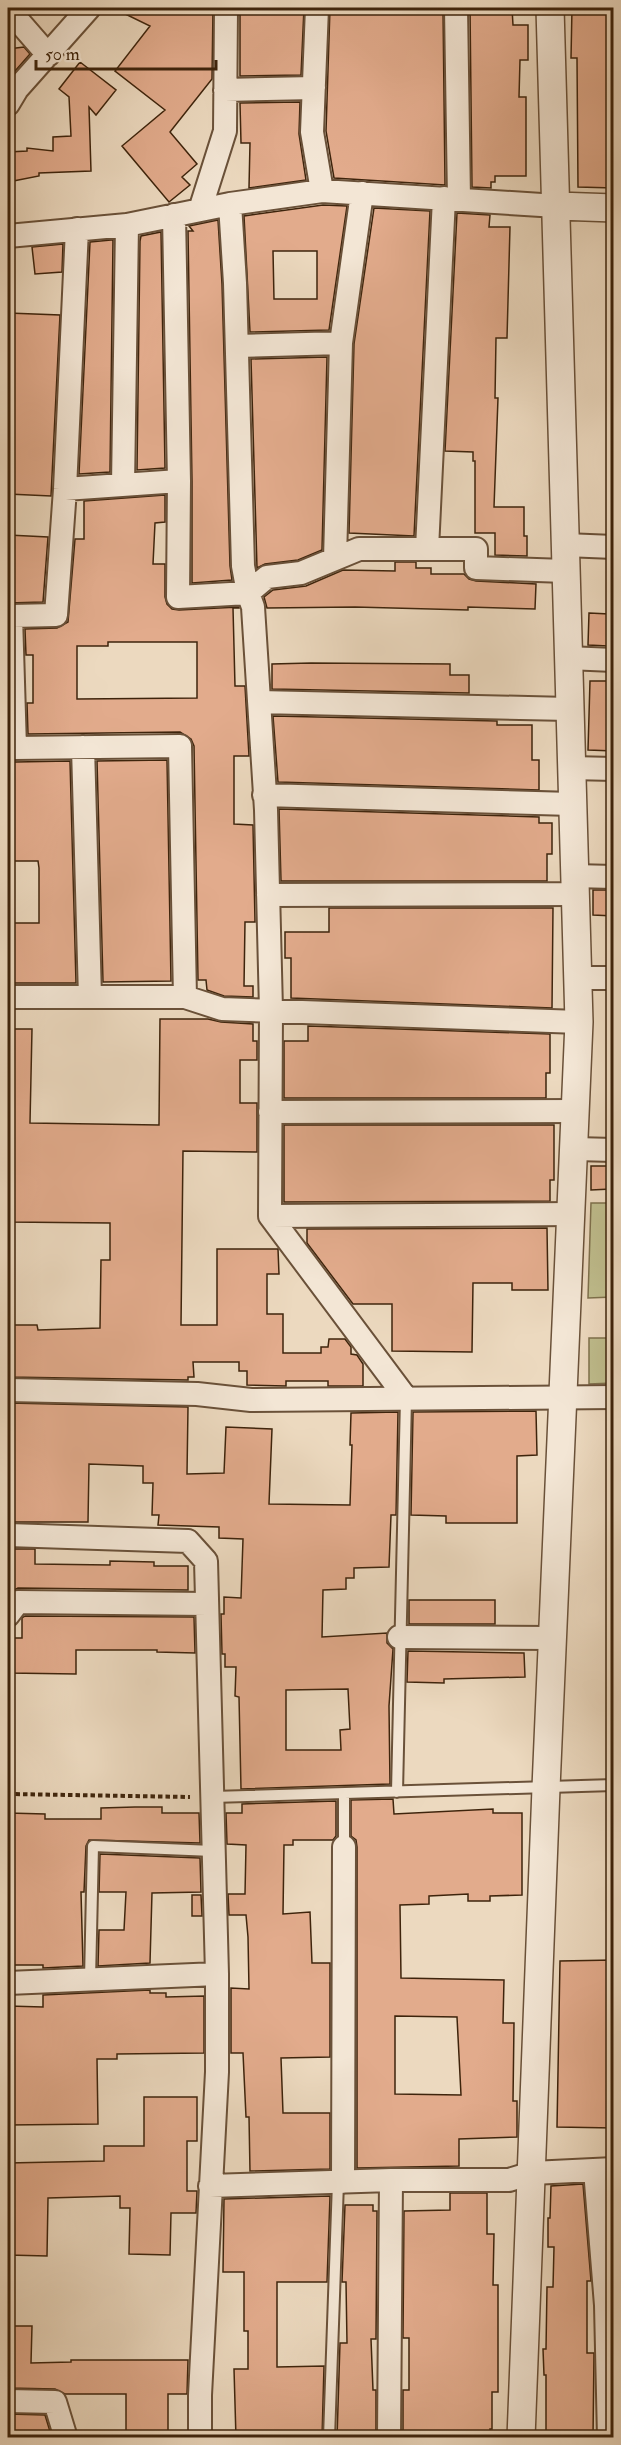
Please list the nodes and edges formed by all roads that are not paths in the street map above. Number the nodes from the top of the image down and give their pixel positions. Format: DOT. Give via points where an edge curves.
graph roads {
  1 [pos="89,8"];
  2 [pos="226,8"];
  3 [pos="317,8"];
  4 [pos="456,8"];
  5 [pos="550,8"];
  6 [pos="8,9"];
  7 [pos="48,55"];
  8 [pos="314,88"];
  9 [pos="225,90"];
  10 [pos="8,104"];
  11 [pos="322,191"];
  12 [pos="362,193"];
  13 [pos="452,198"];
  14 [pos="230,204"];
  15 [pos="557,206"];
  16 [pos="614,208"];
  17 [pos="200,210"];
  18 [pos="174,215"];
  19 [pos="127,225"];
  20 [pos="76,229"];
  21 [pos="8,236"];
  22 [pos="341,343"];
  23 [pos="237,346"];
  24 [pos="179,481"];
  25 [pos="123,485"];
  26 [pos="65,489"];
  27 [pos="565,545"];
  28 [pos="614,547"];
  29 [pos="427,549"];
  30 [pos="335,559"];
  31 [pos="565,572"];
  32 [pos="248,592"];
  33 [pos="567,657"];
  34 [pos="614,660"];
  35 [pos="259,702"];
  36 [pos="569,709"];
  37 [pos="83,747"];
  38 [pos="571,768"];
  39 [pos="614,769"];
  40 [pos="264,795"];
  41 [pos="572,804"];
  42 [pos="614,877"];
  43 [pos="574,885"];
  44 [pos="268,894"];
  45 [pos="577,978"];
  46 [pos="614,978"];
  47 [pos="8,997"];
  48 [pos="90,997"];
  49 [pos="185,997"];
  50 [pos="271,1010"];
  51 [pos="579,1022"];
  52 [pos="576,1111"];
  53 [pos="270,1112"];
  54 [pos="575,1149"];
  55 [pos="614,1150"];
  56 [pos="572,1214"];
  57 [pos="270,1216"];
  58 [pos="8,1390"];
  59 [pos="614,1396"];
  60 [pos="406,1398"];
  61 [pos="564,1398"];
  62 [pos="8,1535"];
  63 [pos="207,1604"];
  64 [pos="8,1615"];
  65 [pos="399,1637"];
  66 [pos="553,1638"];
  67 [pos="614,1785"];
  68 [pos="546,1788"];
  69 [pos="397,1792"];
  70 [pos="344,1794"];
  71 [pos="212,1797"];
  72 [pos="344,1848"];
  73 [pos="213,1851"];
  74 [pos="217,1974"];
  75 [pos="90,1979"];
  76 [pos="8,1983"];
  77 [pos="604,2170"];
  78 [pos="532,2173"];
  79 [pos="392,2180"];
  80 [pos="340,2182"];
  81 [pos="210,2186"];
  82 [pos="610,2305"];
  83 [pos="8,2401"];
  84 [pos="610,2431"];
  85 [pos="66,2438"];
  86 [pos="200,2438"];
  87 [pos="329,2438"];
  88 [pos="389,2438"];
  89 [pos="521,2438"];
  1 -- 7 [label="street"];
  2 -- 9 [label="street"];
  3 -- 8 [label="street"];
  4 -- 13 [label="street"];
  5 -- 15 [label="street"];
  6 -- 7 [label="street"];
  7 -- 10 [label="street"];
  8 -- 9 [label="street"];
  8 -- 11 [label="street" via="312,132"];
  9 -- 17 [label="street" via="225,131"];
  11 -- 12 [label="street"];
  11 -- 14 [label="street"];
  12 -- 13 [label="street"];
  12 -- 22 [label="street"];
  13 -- 15 [label="street"];
  13 -- 29 [label="street"];
  14 -- 17 [label="street"];
  14 -- 23 [label="street"];
  15 -- 16 [label="street"];
  15 -- 27 [label="street"];
  17 -- 18 [label="street"];
  18 -- 19 [label="street"];
  18 -- 24 [label="street"];
  19 -- 20 [label="street"];
  19 -- 25 [label="street"];
  20 -- 21 [label="street"];
  20 -- 26 [label="street"];
  22 -- 23 [label="street"];
  22 -- 30 [label="street"];
  23 -- 32 [label="street" via="243,566"];
  24 -- 25 [label="street"];
  24 -- 32 [label="street" via="178,597"];
  25 -- 26 [label="street"];
  26 -- 37 [label="street" via="56,615 11,616 15,748"];
  27 -- 28 [label="street"];
  27 -- 31 [label="street"];
  29 -- 30 [label="street" via="359,549"];
  29 -- 31 [label="street" via="476,549 476,568"];
  30 -- 32 [label="street" via="302,573 267,577"];
  31 -- 33 [label="street"];
  32 -- 35 [label="street" via="253,607"];
  33 -- 34 [label="street"];
  33 -- 36 [label="street"];
  35 -- 36 [label="street"];
  35 -- 40 [label="street"];
  36 -- 38 [label="street"];
  37 -- 48 [label="street"];
  37 -- 49 [label="street" via="180,746"];
  38 -- 39 [label="street"];
  38 -- 41 [label="street"];
  40 -- 41 [label="street"];
  40 -- 44 [label="street"];
  41 -- 43 [label="street"];
  42 -- 43 [label="street"];
  43 -- 44 [label="street"];
  43 -- 45 [label="street"];
  44 -- 50 [label="street"];
  45 -- 46 [label="street"];
  45 -- 51 [label="street"];
  47 -- 48 [label="street"];
  48 -- 49 [label="street"];
  49 -- 50 [label="street" via="222,1009"];
  50 -- 51 [label="street"];
  50 -- 53 [label="street"];
  51 -- 52 [label="street"];
  52 -- 53 [label="street"];
  52 -- 54 [label="street"];
  53 -- 57 [label="street"];
  54 -- 55 [label="street"];
  54 -- 56 [label="street"];
  56 -- 57 [label="street"];
  56 -- 61 [label="street"];
  57 -- 60 [label="street"];
  58 -- 60 [label="street" via="197,1394 250,1400"];
  59 -- 61 [label="street"];
  60 -- 61 [label="street"];
  60 -- 65 [label="lane"];
  61 -- 66 [label="street"];
  62 -- 63 [label="street" via="188,1541 206,1561"];
  63 -- 64 [label="street" via="18,1602"];
  63 -- 71 [label="street"];
  65 -- 66 [label="street"];
  65 -- 69 [label="lane"];
  66 -- 68 [label="street"];
  67 -- 68 [label="lane"];
  68 -- 69 [label="lane"];
  68 -- 78 [label="street"];
  69 -- 70 [label="lane"];
  70 -- 71 [label="lane"];
  70 -- 72 [label="lane"];
  71 -- 73 [label="street"];
  72 -- 80 [label="street"];
  73 -- 74 [label="street"];
  73 -- 75 [label="lane" via="93,1846"];
  74 -- 75 [label="street"];
  74 -- 81 [label="street" via="217,2072"];
  75 -- 76 [label="street"];
  77 -- 78 [label="street"];
  77 -- 82 [label="street"];
  78 -- 79 [label="street" via="508,2180"];
  78 -- 89 [label="street"];
  79 -- 80 [label="street"];
  79 -- 88 [label="street"];
  80 -- 81 [label="street"];
  80 -- 87 [label="lane"];
  81 -- 86 [label="street"];
  82 -- 84 [label="street"];
  83 -- 85 [label="street" via="55,2402"];
}
